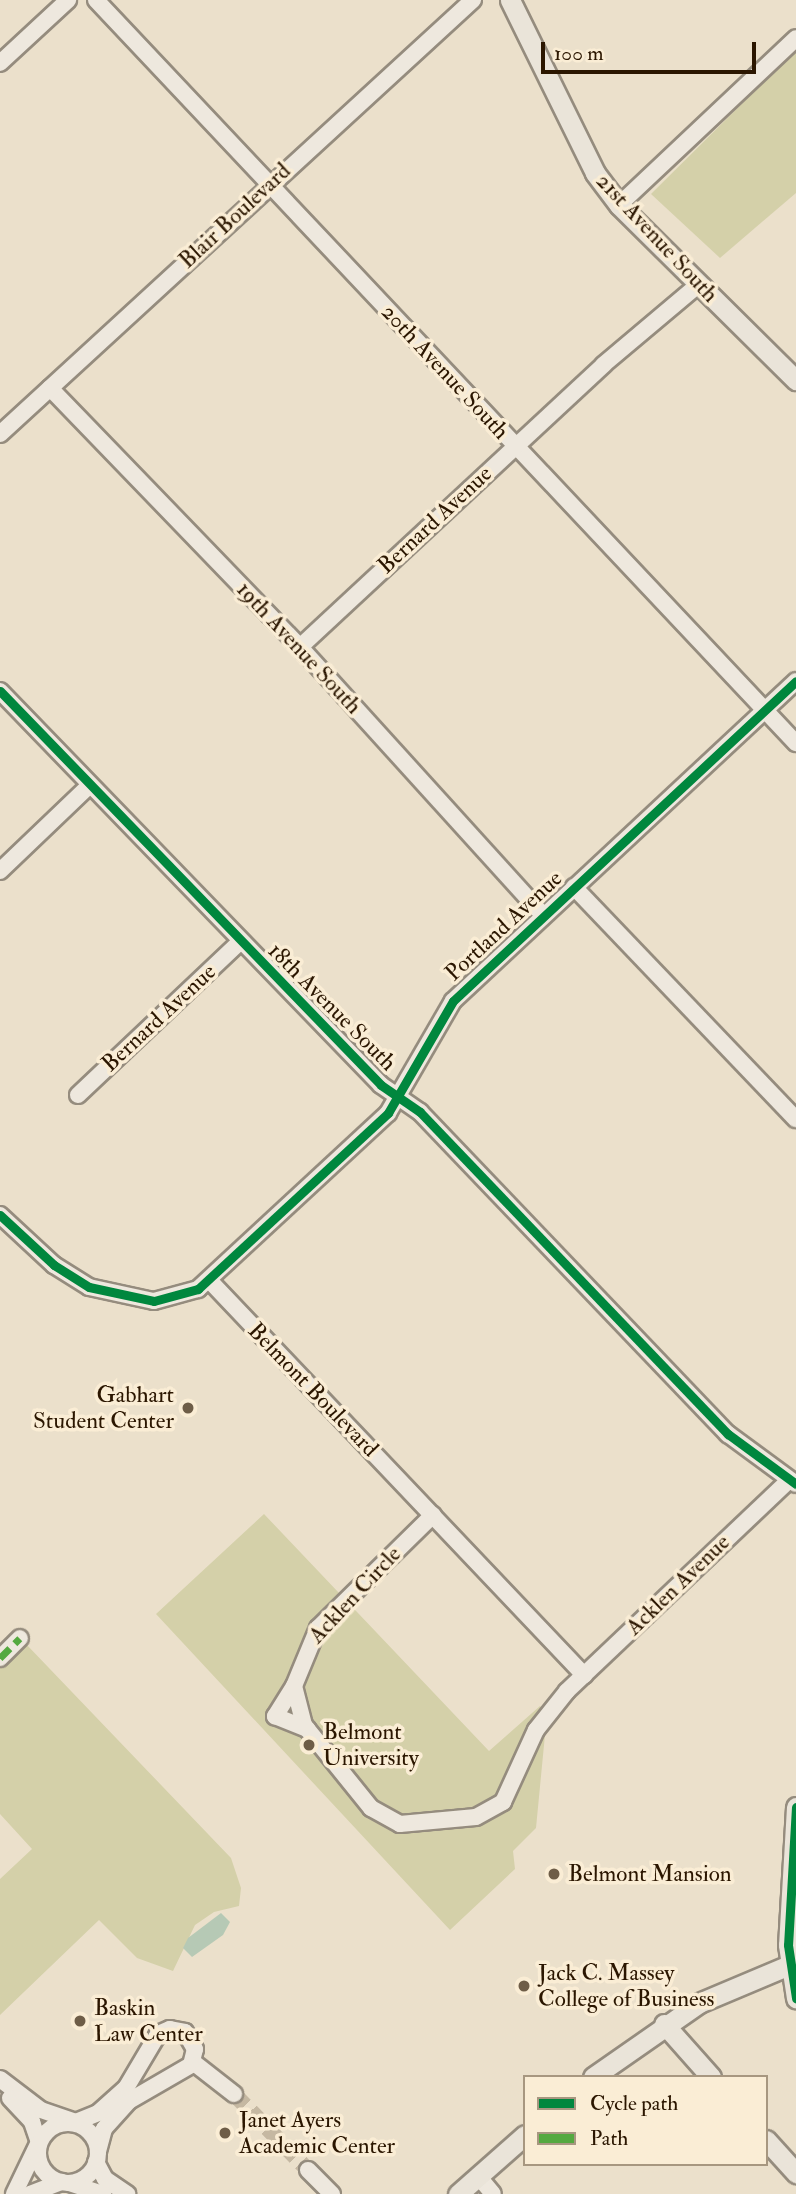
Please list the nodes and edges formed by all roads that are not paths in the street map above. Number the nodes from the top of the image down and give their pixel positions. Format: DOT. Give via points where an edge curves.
graph roads {
  1 [pos="68,0"];
  2 [pos="96,0"];
  3 [pos="473,0"];
  4 [pos="510,0"];
  5 [pos="796,38"];
  6 [pos="0,64"];
  7 [pos="269,184"];
  8 [pos="619,205"];
  9 [pos="698,285"];
  10 [pos="796,380"];
  11 [pos="50,388"];
  12 [pos="0,434"];
  13 [pos="514,446"];
  14 [pos="300,647"];
  15 [pos="796,681"];
  16 [pos="0,691"];
  17 [pos="765,710"];
  18 [pos="796,743"];
  19 [pos="90,785"];
  20 [pos="0,871"];
  21 [pos="574,887"];
  22 [pos="542,914"];
  23 [pos="240,942"];
  24 [pos="78,1095"];
  25 [pos="400,1098"];
  26 [pos="796,1119"];
  27 [pos="0,1215"];
  28 [pos="209,1280"];
  29 [pos="792,1483"];
  30 [pos="433,1515"];
  31 [pos="20,1638"];
  32 [pos="0,1658"];
  33 [pos="584,1675"];
  34 [pos="294,1686"];
  35 [pos="307,1729"];
  36 [pos="796,1807"];
  37 [pos="794,1963"];
  38 [pos="796,1998"];
  39 [pos="664,2024"];
  40 [pos="157,2037"];
  41 [pos="187,2068"];
  42 [pos="596,2075"];
  43 [pos="709,2075"];
  44 [pos="0,2078"];
  45 [pos="0,2085"];
  46 [pos="234,2094"];
  47 [pos="70,2123"];
  48 [pos="523,2137"];
  49 [pos="768,2142"];
  50 [pos="39,2147"];
  51 [pos="97,2157"];
  52 [pos="308,2170"];
  53 [pos="796,2173"];
  54 [pos="478,2176"];
  55 [pos="66,2183"];
  56 [pos="14,2194"];
  57 [pos="30,2194"];
  58 [pos="103,2194"];
  59 [pos="127,2194"];
  60 [pos="332,2194"];
  61 [pos="458,2194"];
  62 [pos="493,2194"];
  1 -- 6 [label="street"];
  2 -- 7 [label="street, 20th Avenue South"];
  3 -- 7 [label="street, Blair Boulevard"];
  4 -- 8 [label="main road, 21st Avenue South" via="569,126"];
  5 -- 8 [label="street"];
  7 -- 11 [label="street, Blair Boulevard"];
  7 -- 13 [label="street, 20th Avenue South"];
  8 -- 9 [label="main road, 21st Avenue South"];
  9 -- 10 [label="main road, 21st Avenue South"];
  9 -- 13 [label="street, Bernard Avenue"];
  11 -- 12 [label="street, Blair Boulevard"];
  11 -- 14 [label="street, 19th Avenue South"];
  13 -- 14 [label="street, Bernard Avenue"];
  13 -- 17 [label="street, 20th Avenue South"];
  14 -- 22 [label="street, 19th Avenue South"];
  15 -- 17 [label="street, Portland Avenue"];
  16 -- 19 [label="street, 18th Avenue South"];
  17 -- 18 [label="street, 20th Avenue South"];
  17 -- 21 [label="street, Portland Avenue"];
  19 -- 20 [label="street"];
  19 -- 23 [label="street, 18th Avenue South"];
  21 -- 22 [label="street, Portland Avenue"];
  21 -- 26 [label="street"];
  22 -- 25 [label="street, Portland Avenue" via="453,1001"];
  23 -- 24 [label="street, Bernard Avenue"];
  23 -- 25 [label="street, 18th Avenue South"];
  25 -- 28 [label="street, Portland Avenue"];
  25 -- 29 [label="street, 18th Avenue South" via="420,1112 728,1434"];
  27 -- 28 [label="street" via="64,1273 103,1292 167,1301"];
  28 -- 30 [label="street, Belmont Boulevard"];
  29 -- 33 [label="street, Acklen Avenue"];
  30 -- 33 [label="street, Belmont Boulevard"];
  30 -- 34 [label="street, Acklen Circle" via="318,1628"];
  31 -- 32 [label="street"];
  33 -- 35 [label="street, Acklen Avenue" via="536,1730 509,1796 468,1819 404,1824 386,1819"];
  34 -- 35 [label="street"];
  34 -- 35 [label="street, Acklen Circle" via="275,1716"];
  36 -- 37 [label="main road" via="788,1945"];
  37 -- 38 [label="main road"];
  37 -- 39 [label="main road" via="732,1986"];
  39 -- 42 [label="main road"];
  39 -- 43 [label="main road"];
  40 -- 41 [label="street" via="154,2067 166,2074"];
  40 -- 41 [label="street" via="175,2029 189,2035 195,2049"];
  40 -- 47 [label="street" via="126,2088 98,2113"];
  41 -- 46 [label="street"];
  41 -- 51 [label="street" via="144,2090 119,2110 100,2136"];
  44 -- 47 [label="street" via="41,2110"];
  45 -- 50 [label="street" via="32,2122"];
  47 -- 50 [label="street" via="52,2128"];
  47 -- 51 [label="street" via="92,2135"];
  48 -- 54 [label="main road"];
  49 -- 53 [label="main road"];
  50 -- 55 [label="street" via="43,2169"];
  50 -- 56 [label="street"];
  51 -- 55 [label="street" via="85,2178"];
  51 -- 59 [label="street" via="106,2179"];
  52 -- 60 [label="street"];
  54 -- 61 [label="main road"];
  54 -- 62 [label="street"];
  55 -- 57 [label="street"];
  55 -- 58 [label="street"];
}
